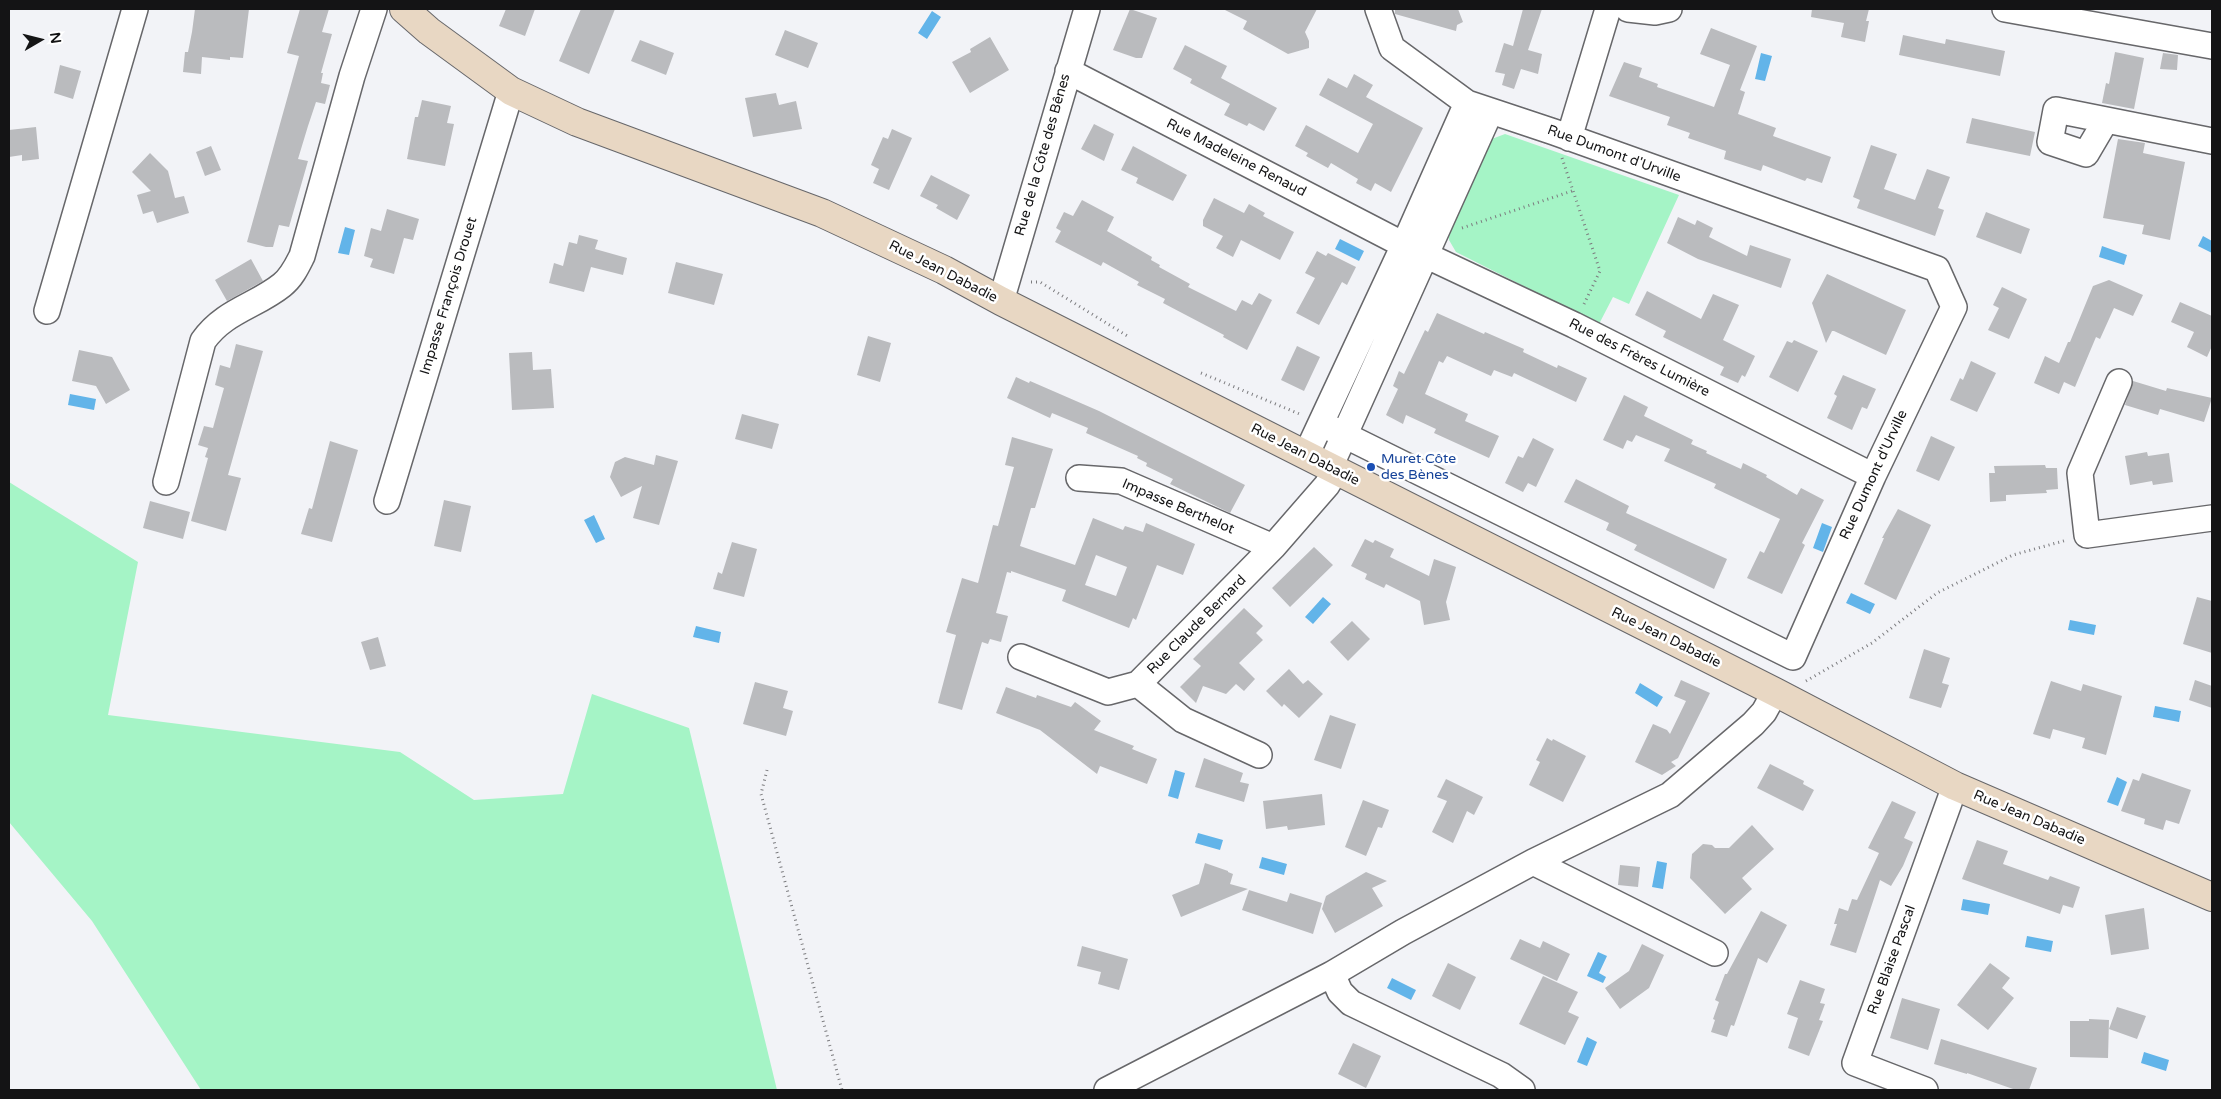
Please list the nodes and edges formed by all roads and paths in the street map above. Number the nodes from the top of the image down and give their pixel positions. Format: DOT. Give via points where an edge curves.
graph roads {
  1 [pos="135,9"];
  2 [pos="374,9"];
  3 [pos="404,9"];
  4 [pos="1087,9"];
  5 [pos="1378,9"];
  6 [pos="1608,9"];
  7 [pos="1628,9"];
  8 [pos="1669,9"];
  9 [pos="2005,9"];
  10 [pos="2212,46"];
  11 [pos="1068,70"];
  12 [pos="511,91"];
  13 [pos="1467,103"];
  14 [pos="1490,112"];
  15 [pos="2106,120"];
  16 [pos="1561,135"];
  17 [pos="2212,141"];
  18 [pos="1572,191"];
  19 [pos="1421,246"];
  20 [pos="1001,301"];
  21 [pos="47,310"];
  22 [pos="1574,325"];
  23 [pos="2119,382"];
  24 [pos="1322,424"];
  25 [pos="1344,434"];
  26 [pos="1306,455"];
  27 [pos="1333,469"];
  28 [pos="1873,476"];
  29 [pos="1079,478"];
  30 [pos="166,482"];
  31 [pos="387,501"];
  32 [pos="2212,518"];
  33 [pos="2087,535"];
  34 [pos="1273,547"];
  35 [pos="1021,657"];
  36 [pos="1138,684"];
  37 [pos="1775,692"];
  38 [pos="1259,755"];
  39 [pos="767,770"];
  40 [pos="1955,786"];
  41 [pos="1533,862"];
  42 [pos="2212,897"];
  43 [pos="1716,954"];
  44 [pos="1332,974"];
  45 [pos="842,1090"];
  46 [pos="1107,1090"];
  47 [pos="1522,1090"];
  48 [pos="1926,1090"];
  1 -- 21 [label="street"];
  2 -- 30 [label="street" via="302,256 294,273 283,284 224,319 203,341"];
  3 -- 12 [label="street, Rue Jean Dabadie"];
  4 -- 11 [label="street, Rue de la Côte des Bênes"];
  5 -- 13 [label="street, Rue Dumont d'Urville" via="1392,48"];
  6 -- 16 [label="street"];
  7 -- 8 [label="street" via="1655,12"];
  9 -- 10 [label="street"];
  11 -- 19 [label="street, Rue Madeleine Renaud"];
  11 -- 20 [label="street, Rue de la Côte des Bênes"];
  12 -- 20 [label="street, Rue Jean Dabadie" via="577,122 822,213 944,270"];
  12 -- 31 [label="street, Impasse François Drouet"];
  13 -- 14 [label="street, Rue Dumont d'Urville"];
  13 -- 19 [label="street"];
  14 -- 16 [label="street, Rue Dumont d'Urville"];
  14 -- 19 [label="street"];
  15 -- 17 [label="street"];
  16 -- 18 [label="path"];
  16 -- 28 [label="street, Rue Dumont d'Urville" via="1937,269 1954,307"];
  18 -- 19 [label="path"];
  18 -- 22 [label="path" via="1600,271"];
  19 -- 22 [label="street, Rue des Frères Lumière"];
  19 -- 24 [label="street"];
  19 -- 25 [label="street, Rue Claude Bernard"];
  20 -- 26 [label="street, Rue Jean Dabadie"];
  22 -- 28 [label="street, Rue des Frères Lumière"];
  23 -- 33 [label="street" via="2080,473"];
  24 -- 25 [label="street, Rue Dumont d'Urville"];
  24 -- 26 [label="street"];
  25 -- 27 [label="street, Rue Claude Bernard"];
  25 -- 28 [label="street, Rue Dumont d'Urville" via="1793,657"];
  26 -- 27 [label="street, Rue Jean Dabadie"];
  27 -- 34 [label="street, Rue Claude Bernard" via="1327,485"];
  27 -- 37 [label="street, Rue Jean Dabadie"];
  29 -- 34 [label="street, Impasse Berthelot" via="1122,481"];
  32 -- 33 [label="street"];
  33 -- 37 [label="path" via="2004,559 1937,593 1864,648 1809,680"];
  34 -- 36 [label="street, Rue Claude Bernard"];
  35 -- 36 [label="street, Rue Claude Bernard" via="1108,692"];
  36 -- 38 [label="street" via="1183,720"];
  37 -- 40 [label="street, Rue Jean Dabadie"];
  37 -- 41 [label="street" via="1753,724 1670,795"];
  39 -- 45 [label="path" via="760,794"];
  40 -- 42 [label="street, Rue Jean Dabadie"];
  40 -- 48 [label="street, Rue Blaise Pascal" via="1855,1063"];
  41 -- 43 [label="street"];
  41 -- 44 [label="street"];
  44 -- 46 [label="street"];
  44 -- 47 [label="street" via="1340,992 1351,1003 1501,1075"];
}
